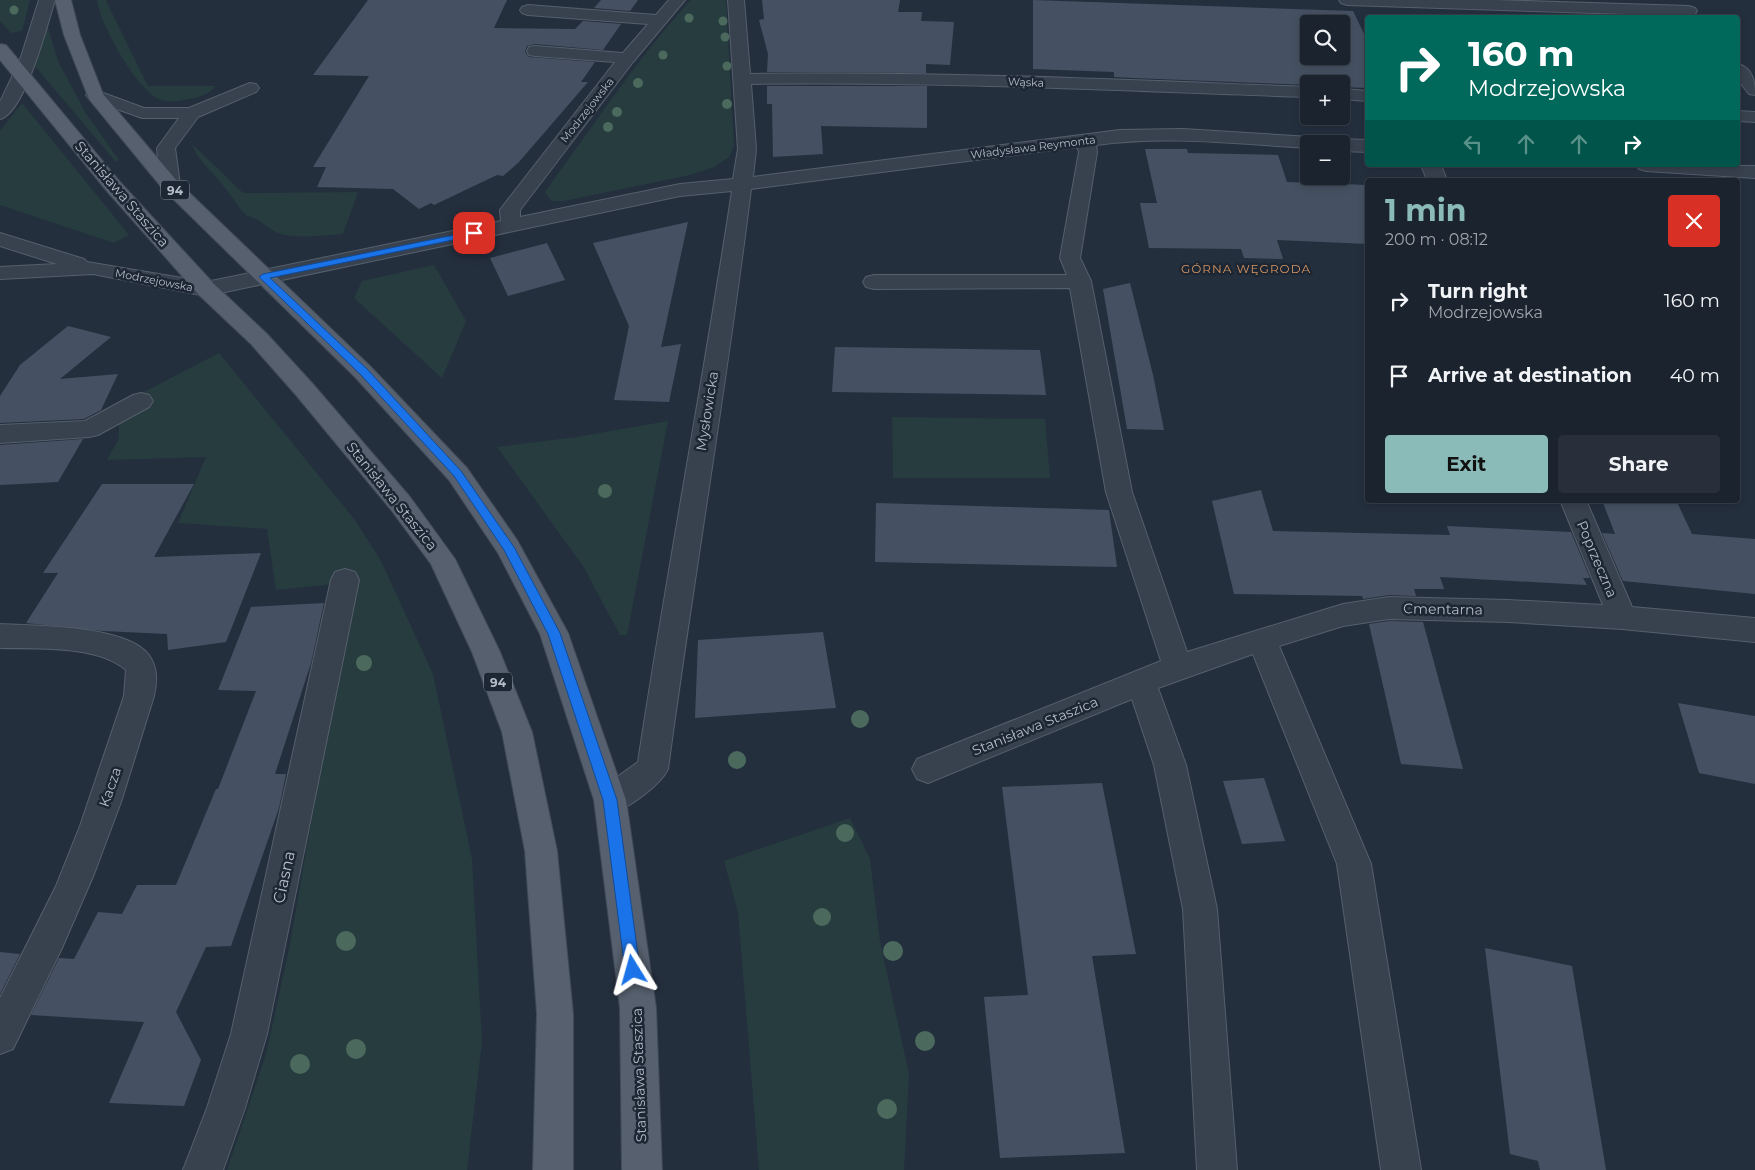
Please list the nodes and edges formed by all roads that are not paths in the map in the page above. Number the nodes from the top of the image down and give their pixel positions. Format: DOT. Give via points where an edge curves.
graph roads {
  1 [pos="47,0"];
  2 [pos="63,0"];
  3 [pos="677,0"];
  4 [pos="736,0"];
  5 [pos="1347,0"];
  6 [pos="528,10"];
  7 [pos="1687,10"];
  8 [pos="660,20"];
  9 [pos="0,49"];
  10 [pos="534,51"];
  11 [pos="627,58"];
  12 [pos="1740,72"];
  13 [pos="21,75"];
  14 [pos="742,79"];
  15 [pos="250,88"];
  16 [pos="1755,90"];
  17 [pos="1300,92"];
  18 [pos="94,95"];
  19 [pos="1350,95"];
  20 [pos="1365,96"];
  21 [pos="192,113"];
  22 [pos="0,114"];
  23 [pos="1740,116"];
  24 [pos="1755,117"];
  25 [pos="1085,140"];
  26 [pos="1300,142"];
  27 [pos="1350,145"];
  28 [pos="1365,146"];
  29 [pos="1677,167"];
  30 [pos="1755,172"];
  31 [pos="742,183"];
  32 [pos="170,185"];
  33 [pos="511,226"];
  34 [pos="0,239"];
  35 [pos="93,268"];
  36 [pos="0,273"];
  37 [pos="263,277"];
  38 [pos="1080,281"];
  39 [pos="874,282"];
  40 [pos="206,290"];
  41 [pos="141,402"];
  42 [pos="0,434"];
  43 [pos="1574,503"];
  44 [pos="345,580"];
  45 [pos="1622,618"];
  46 [pos="1755,630"];
  47 [pos="0,636"];
  48 [pos="1262,640"];
  49 [pos="1178,667"];
  50 [pos="1141,682"];
  51 [pos="928,769"];
  52 [pos="610,800"];
  53 [pos="0,1036"];
  54 [pos="203,1170"];
  55 [pos="553,1170"];
  56 [pos="642,1170"];
  57 [pos="1217,1170"];
  58 [pos="1401,1170"];
  1 -- 13 [label="street"];
  2 -- 18 [label="main road, Stanisława Staszica / 94"];
  3 -- 8 [label="street, Modrzejowska"];
  4 -- 14 [label="street, Mysłowicka"];
  5 -- 7 [label="street"];
  6 -- 8 [label="street"];
  8 -- 11 [label="street, Modrzejowska"];
  9 -- 13 [label="main road, 94"];
  10 -- 11 [label="street"];
  11 -- 33 [label="street, Modrzejowska" via="510,210"];
  12 -- 16 [label="street"];
  13 -- 22 [label="street" via="8,105"];
  13 -- 40 [label="main road, Stanisława Staszica / 94" via="113,186"];
  14 -- 17 [label="street, Wąska" via="1006,82"];
  14 -- 31 [label="street, Mysłowicka" via="747,149"];
  15 -- 21 [label="street"];
  18 -- 21 [label="street" via="142,113"];
  18 -- 32 [label="main road, Stanisława Staszica / 94"];
  19 -- 20 [label="street"];
  21 -- 32 [label="street" via="166,148"];
  23 -- 24 [label="street"];
  25 -- 26 [label="street, Władysława Reymonta" via="1183,135"];
  25 -- 31 [label="street, Władysława Reymonta" via="811,177"];
  25 -- 38 [label="street" via="1088,152 1070,258"];
  27 -- 28 [label="street"];
  29 -- 30 [label="street"];
  31 -- 33 [label="street, Modrzejowska" via="680,190"];
  31 -- 52 [label="street, Mysłowicka" via="652,769"];
  32 -- 37 [label="main road, Stanisława Staszica / 94"];
  33 -- 37 [label="street, Modrzejowska"];
  34 -- 35 [label="street"];
  35 -- 36 [label="street, Modrzejowska"];
  35 -- 40 [label="street, Modrzejowska"];
  37 -- 40 [label="street, Modrzejowska"];
  37 -- 52 [label="main road, Stanisława Staszica / 94" via="363,372 458,474 508,547 554,633"];
  38 -- 39 [label="street"];
  38 -- 49 [label="street" via="1119,492"];
  40 -- 55 [label="main road, Stanisława Staszica / 94" via="265,346 402,504 442,559 486,652 517,732 541,851 555,1014"];
  41 -- 42 [label="street" via="89,428"];
  43 -- 45 [label="street, Poprzeczna"];
  44 -- 54 [label="street, Ciasna" via="249,1034"];
  45 -- 46 [label="street, Cmentarna"];
  45 -- 48 [label="street, Cmentarna" via="1388,608 1343,615"];
  47 -- 53 [label="street, Kacza" via="110,645 128,653 138,664 142,681 114,778 86,853"];
  48 -- 49 [label="street, Cmentarna"];
  48 -- 58 [label="street" via="1354,864"];
  49 -- 50 [label="street, Cmentarna"];
  50 -- 51 [label="street, Stanisława Staszica"];
  50 -- 57 [label="street" via="1170,765 1200,909"];
  52 -- 56 [label="main road, Stanisława Staszica / 94" via="638,1008"];
}
